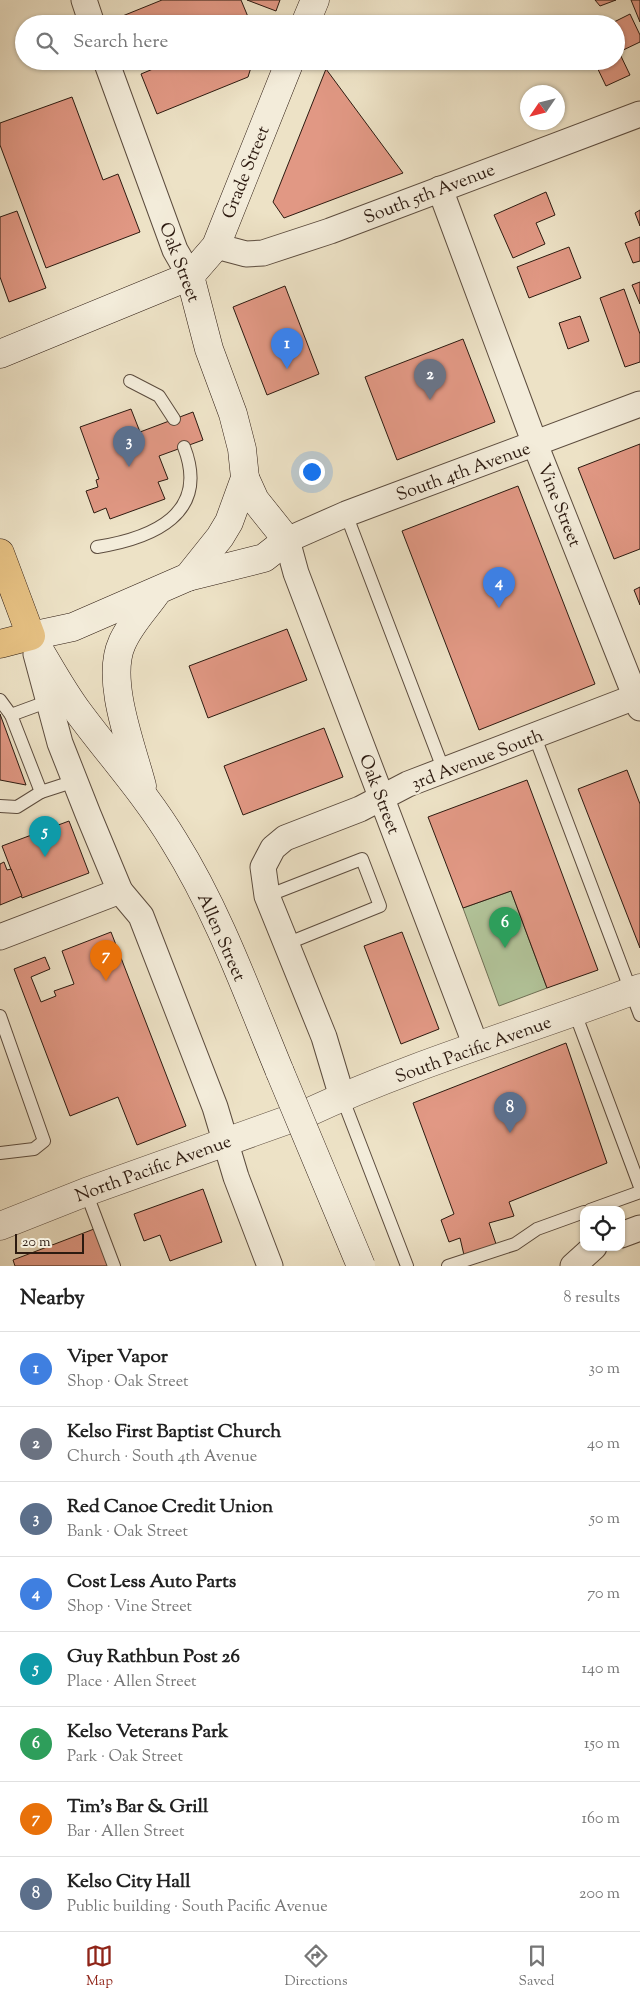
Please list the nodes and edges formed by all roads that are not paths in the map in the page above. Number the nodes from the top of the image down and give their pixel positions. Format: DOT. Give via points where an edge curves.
graph roads {
  1 [pos="84,0"];
  2 [pos="315,0"];
  3 [pos="89,15"];
  4 [pos="309,15"];
  5 [pos="109,70"];
  6 [pos="286,70"];
  7 [pos="640,114"];
  8 [pos="440,190"];
  9 [pos="216,246"];
  10 [pos="190,276"];
  11 [pos="0,354"];
  12 [pos="130,381"];
  13 [pos="640,404"];
  14 [pos="174,419"];
  15 [pos="535,444"];
  16 [pos="184,447"];
  17 [pos="245,478"];
  18 [pos="346,514"];
  19 [pos="287,540"];
  20 [pos="97,548"];
  21 [pos="0,553"];
  22 [pos="188,577"];
  23 [pos="158,591"];
  24 [pos="31,636"];
  25 [pos="0,644"];
  26 [pos="0,700"];
  27 [pos="639,700"];
  28 [pos="49,701"];
  29 [pos="11,715"];
  30 [pos="535,737"];
  31 [pos="444,771"];
  32 [pos="75,781"];
  33 [pos="41,792"];
  34 [pos="382,798"];
  35 [pos="146,799"];
  36 [pos="0,806"];
  37 [pos="120,891"];
  38 [pos="267,896"];
  39 [pos="0,937"];
  40 [pos="286,944"];
  41 [pos="637,998"];
  42 [pos="574,1013"];
  43 [pos="0,1016"];
  44 [pos="476,1046"];
  45 [pos="342,1097"];
  46 [pos="308,1113"];
  47 [pos="225,1142"];
  48 [pos="0,1153"];
  49 [pos="640,1187"];
  50 [pos="86,1192"];
  51 [pos="640,1192"];
  52 [pos="601,1206"];
  53 [pos="580,1213"];
  54 [pos="0,1226"];
  55 [pos="640,1228"];
  56 [pos="625,1234"];
  57 [pos="590,1251"];
  58 [pos="114,1266"];
  59 [pos="270,1266"];
  60 [pos="361,1266"];
  61 [pos="407,1266"];
  62 [pos="448,1266"];
  63 [pos="573,1266"];
  1 -- 3 [label="street"];
  2 -- 4 [label="main road"];
  5 -- 10 [label="street, Oak Street" via="175,250"];
  6 -- 9 [label="main road, Grade Street"];
  7 -- 8 [label="street, South 5th Avenue"];
  8 -- 9 [label="street, South 5th Avenue" via="263,253 246,254"];
  8 -- 15 [label="street, Vine Street"];
  9 -- 10 [label="main road, Grade Street"];
  10 -- 11 [label="main road"];
  10 -- 17 [label="main road, Oak Street" via="208,349 240,440"];
  12 -- 14 [label="lane" via="159,396"];
  13 -- 15 [label="street, South 4th Avenue"];
  15 -- 18 [label="street, South 4th Avenue"];
  15 -- 27 [label="street, Vine Street"];
  16 -- 20 [label="lane" via="191,464 192,483 176,516 161,528"];
  17 -- 19 [label="main road" via="255,500"];
  17 -- 22 [label="main road, Oak Street" via="229,522"];
  18 -- 19 [label="street, South 4th Avenue"];
  18 -- 31 [label="lane"];
  19 -- 22 [label="main road" via="264,558"];
  19 -- 34 [label="street, Oak Street" via="296,573"];
  21 -- 24 [label="main road, Allen Street"];
  22 -- 23 [label="main road"];
  23 -- 24 [label="main road" via="74,626"];
  23 -- 35 [label="main road" via="122,643 116,666 117,693"];
  24 -- 25 [label="main road"];
  24 -- 28 [label="street, Allen Street"];
  24 -- 35 [label="main road, Allen Street" via="78,713"];
  26 -- 29 [label="lane"];
  27 -- 30 [label="street, 3rd Avenue South"];
  28 -- 29 [label="lane"];
  28 -- 32 [label="street, Allen Street" via="60,743"];
  29 -- 33 [label="lane"];
  30 -- 31 [label="street, 3rd Avenue South"];
  30 -- 41 [label="lane"];
  31 -- 34 [label="street, 3rd Avenue South"];
  32 -- 33 [label="lane"];
  32 -- 37 [label="street, Allen Street"];
  33 -- 36 [label="lane" via="17,807"];
  34 -- 38 [label="street, 3rd Avenue South" via="284,838 272,848 263,878"];
  34 -- 44 [label="street, Oak Street"];
  35 -- 60 [label="main road, Allen Street, bridge" via="200,887"];
  37 -- 39 [label="street"];
  37 -- 47 [label="street, Allen Street" via="141,916 215,1107"];
  38 -- 40 [label="street"];
  38 -- 40 [label="lane" via="362,860 380,906"];
  40 -- 45 [label="street" via="324,1037"];
  41 -- 42 [label="main road, South Pacific Avenue"];
  42 -- 44 [label="main road, South Pacific Avenue"];
  42 -- 49 [label="lane"];
  43 -- 48 [label="lane" via="44,1141 34,1149"];
  44 -- 45 [label="main road, South Pacific Avenue"];
  45 -- 46 [label="main road, South Pacific Avenue"];
  45 -- 61 [label="lane"];
  46 -- 47 [label="main road, North Pacific Avenue"];
  47 -- 50 [label="main road, North Pacific Avenue"];
  47 -- 59 [label="street, Allen Street"];
  50 -- 54 [label="main road, North Pacific Avenue"];
  50 -- 58 [label="lane"];
  51 -- 52 [label="lane"];
  53 -- 62 [label="lane" via="537,1229 515,1244"];
  55 -- 56 [label="street"];
  57 -- 63 [label="street"];
}
